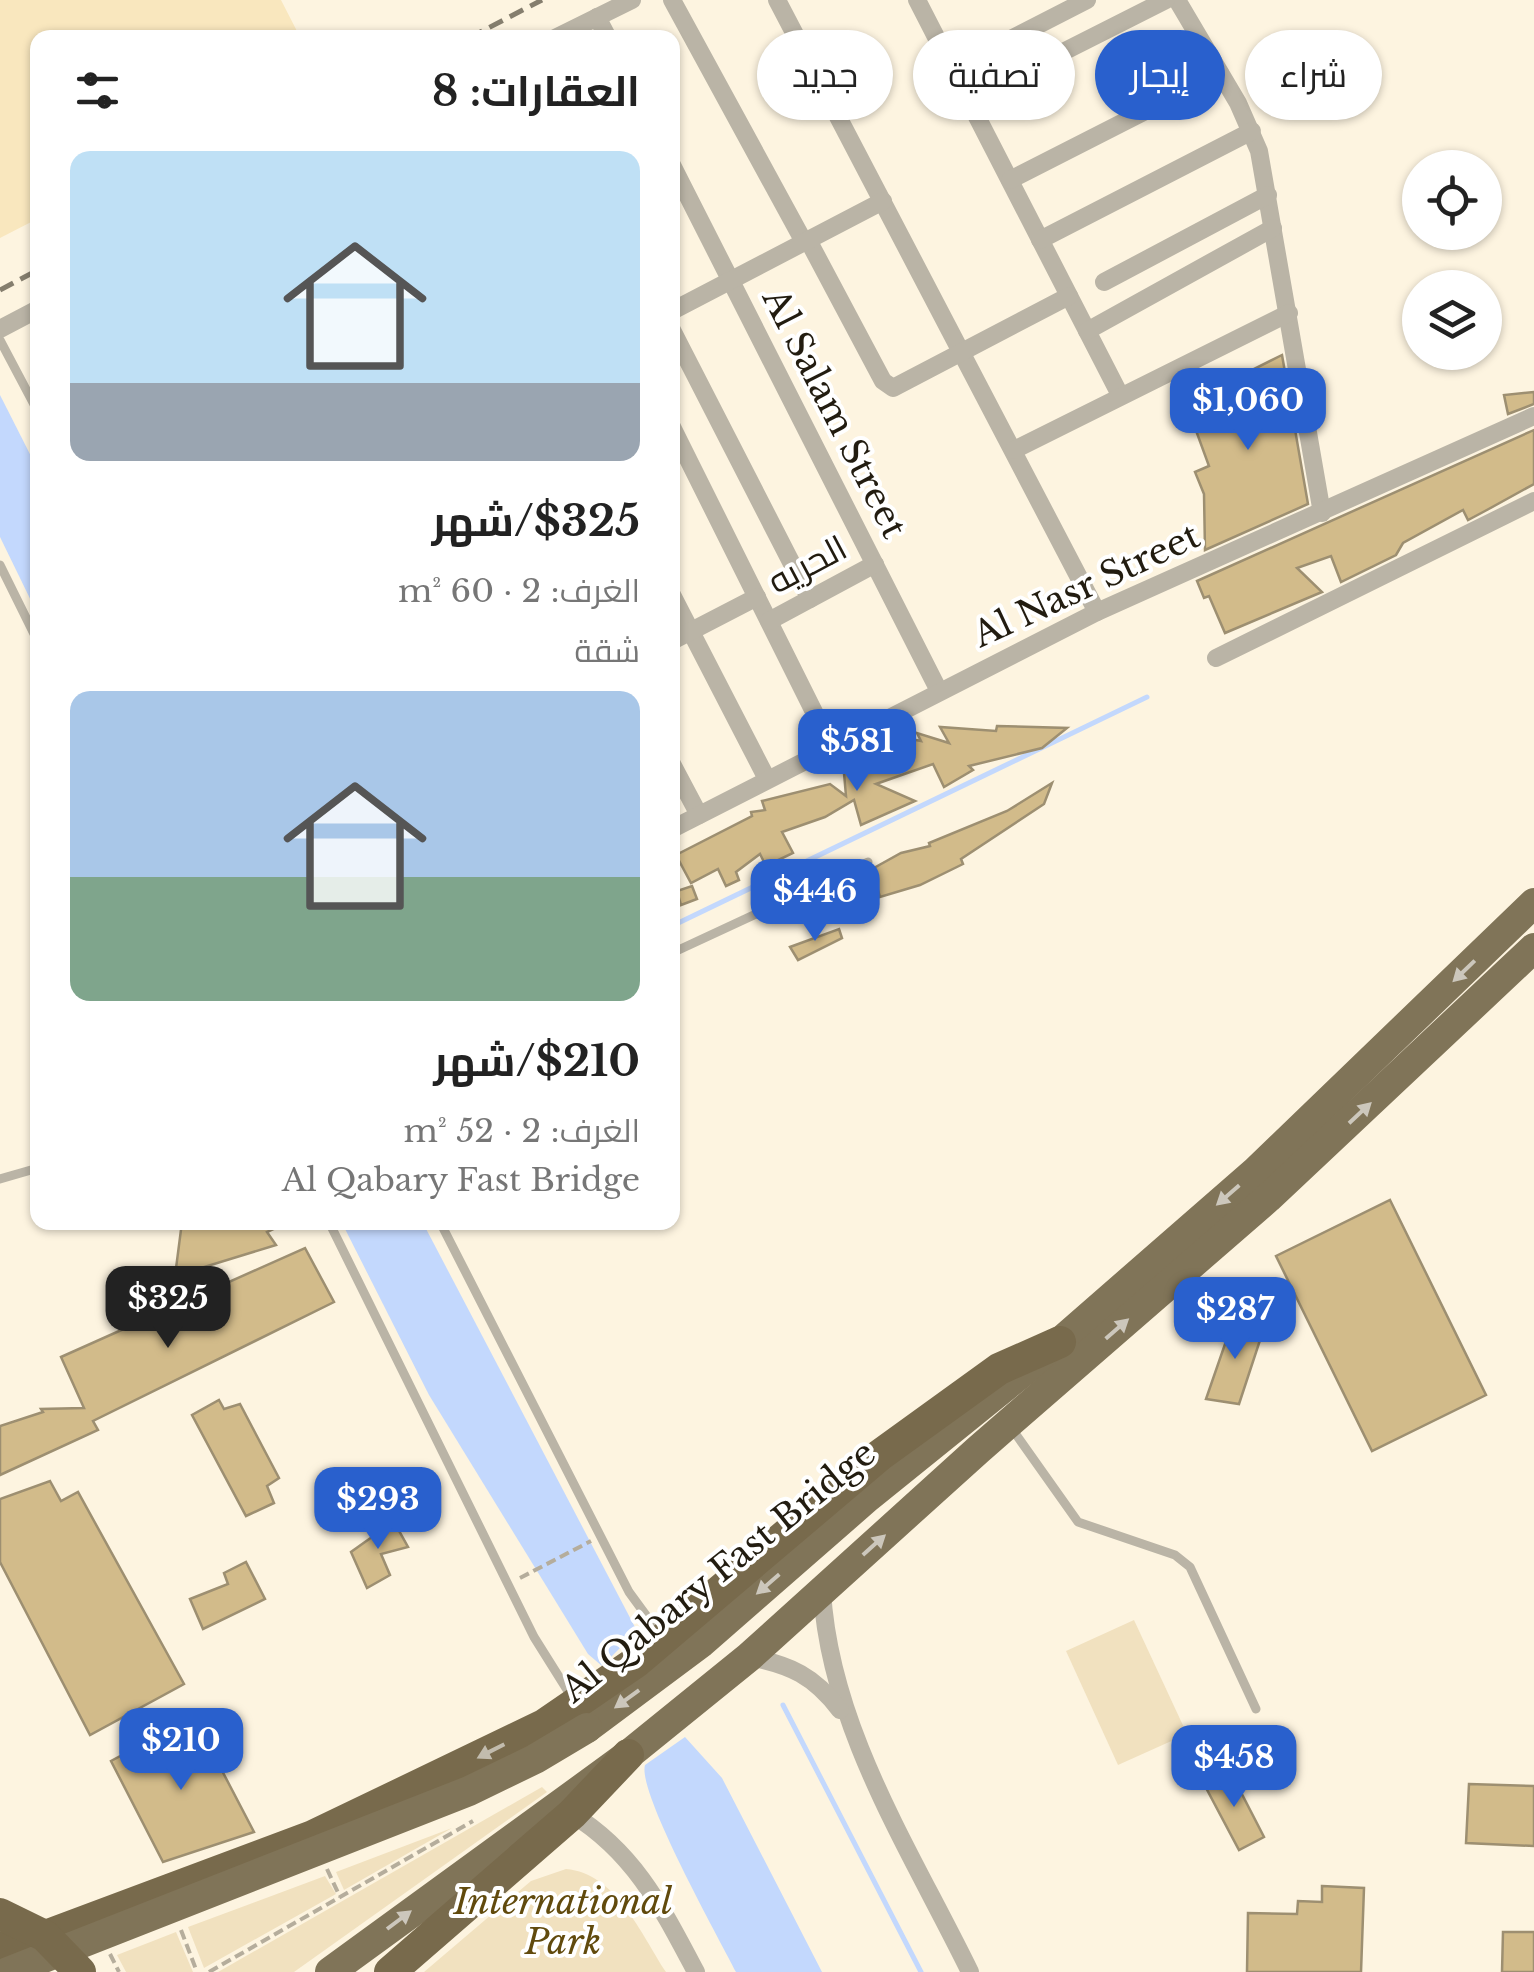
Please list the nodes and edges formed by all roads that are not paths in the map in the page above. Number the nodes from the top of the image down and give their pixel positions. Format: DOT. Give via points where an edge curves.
graph roads {
  1 [pos="632,0"];
  2 [pos="672,0"];
  3 [pos="777,0"];
  4 [pos="1087,0"];
  5 [pos="1166,0"];
  6 [pos="1177,0"];
  7 [pos="923,2"];
  8 [pos="597,17"];
  9 [pos="571,30"];
  10 [pos="604,30"];
  11 [pos="935,30"];
  12 [pos="1028,30"];
  13 [pos="1195,30"];
  14 [pos="1075,46"];
  15 [pos="1225,82"];
  16 [pos="978,120"];
  17 [pos="1128,120"];
  18 [pos="1252,132"];
  19 [pos="1010,180"];
  20 [pos="680,181"];
  21 [pos="1268,194"];
  22 [pos="883,201"];
  23 [pos="1273,228"];
  24 [pos="1040,240"];
  25 [pos="806,241"];
  26 [pos="731,280"];
  27 [pos="1104,282"];
  28 [pos="1069,296"];
  29 [pos="680,307"];
  30 [pos="1289,312"];
  31 [pos="30,314"];
  32 [pos="0,330"];
  33 [pos="1087,331"];
  34 [pos="0,340"];
  35 [pos="680,346"];
  36 [pos="964,353"];
  37 [pos="1120,395"];
  38 [pos="30,397"];
  39 [pos="1534,416"];
  40 [pos="680,443"];
  41 [pos="1014,450"];
  42 [pos="1534,501"];
  43 [pos="1322,513"];
  44 [pos="875,564"];
  45 [pos="0,566"];
  46 [pos="757,598"];
  47 [pos="810,599"];
  48 [pos="680,610"];
  49 [pos="1097,612"];
  50 [pos="769,620"];
  51 [pos="30,626"];
  52 [pos="691,631"];
  53 [pos="680,637"];
  54 [pos="1216,658"];
  55 [pos="939,691"];
  56 [pos="832,746"];
  57 [pos="680,779"];
  58 [pos="768,779"];
  59 [pos="699,815"];
  60 [pos="680,825"];
  61 [pos="868,862"];
  62 [pos="1534,903"];
  63 [pos="1534,948"];
  64 [pos="680,949"];
  65 [pos="30,1170"];
  66 [pos="0,1179"];
  67 [pos="333,1230"];
  68 [pos="444,1230"];
  69 [pos="1060,1342"];
  70 [pos="1009,1424"];
  71 [pos="822,1590"];
  72 [pos="664,1639"];
  73 [pos="749,1657"];
  74 [pos="1256,1709"];
  75 [pos="582,1716"];
  76 [pos="846,1718"];
  77 [pos="628,1755"];
  78 [pos="572,1814"];
  79 [pos="0,1914"];
  80 [pos="0,1948"];
  81 [pos="8,1972"];
  82 [pos="80,1972"];
  83 [pos="330,1972"];
  84 [pos="390,1972"];
  85 [pos="696,1972"];
  86 [pos="970,1972"];
  1 -- 8 [label="street"];
  2 -- 25 [label="street"];
  3 -- 22 [label="street"];
  4 -- 12 [label="street"];
  5 -- 14 [label="street"];
  6 -- 13 [label="street"];
  7 -- 11 [label="street"];
  8 -- 9 [label="street"];
  8 -- 10 [label="street"];
  15 -- 18 [label="street"];
  16 -- 19 [label="street"];
  17 -- 19 [label="street"];
  18 -- 21 [label="street"];
  18 -- 24 [label="street"];
  19 -- 24 [label="street"];
  20 -- 26 [label="street, Al Salam Street"];
  21 -- 23 [label="street"];
  21 -- 27 [label="street"];
  22 -- 25 [label="street"];
  22 -- 36 [label="street"];
  23 -- 30 [label="street"];
  23 -- 33 [label="street"];
  24 -- 28 [label="street"];
  25 -- 26 [label="street"];
  25 -- 36 [label="street" via="882,382 904,386"];
  26 -- 29 [label="street"];
  26 -- 44 [label="street, Al Salam Street"];
  28 -- 33 [label="street"];
  28 -- 36 [label="street"];
  30 -- 37 [label="street"];
  30 -- 43 [label="street"];
  31 -- 32 [label="street"];
  33 -- 37 [label="street"];
  34 -- 38 [label="lane"];
  35 -- 47 [label="street"];
  36 -- 41 [label="street"];
  37 -- 41 [label="street"];
  39 -- 43 [label="street, Al Nasr Street"];
  40 -- 46 [label="street"];
  41 -- 49 [label="street"];
  42 -- 54 [label="street"];
  43 -- 49 [label="street, Al Nasr Street"];
  44 -- 47 [label="street, الحريه"];
  44 -- 55 [label="street, Al Salam Street"];
  45 -- 51 [label="lane"];
  46 -- 50 [label="street"];
  46 -- 52 [label="street"];
  47 -- 50 [label="street, الحريه"];
  48 -- 52 [label="street"];
  49 -- 55 [label="street, Al Nasr Street"];
  50 -- 56 [label="street"];
  52 -- 53 [label="street"];
  52 -- 58 [label="street"];
  55 -- 56 [label="street, Al Nasr Street"];
  56 -- 58 [label="street, Al Nasr Street"];
  57 -- 59 [label="street"];
  58 -- 59 [label="street, Al Nasr Street"];
  59 -- 60 [label="street, Al Nasr Street"];
  61 -- 64 [label="lane"];
  62 -- 69 [label="highway, Al Qabary Fast Bridge, one-way" via="1256,1170"];
  70 -- 63 [label="highway, one-way" via="1268,1198"];
  65 -- 66 [label="lane"];
  67 -- 75 [label="lane" via="548,1664"];
  68 -- 72 [label="lane" via="629,1592"];
  69 -- 72 [label="highway" via="1000,1368 880,1455"];
  69 -- 75 [label="highway, Al Qabary Fast Bridge, one-way" via="701,1643"];
  71 -- 70 [label="highway, one-way"];
  70 -- 74 [label="lane" via="1083,1526 1190,1567"];
  71 -- 73 [label="highway"];
  71 -- 76 [label="street"];
  72 -- 75 [label="highway"];
  73 -- 76 [label="street" via="809,1676"];
  73 -- 77 [label="highway"];
  75 -- 80 [label="highway, one-way" via="544,1725 313,1836"];
  75 -- 81 [label="highway, Al Qabary Fast Bridge, bridge" via="535,1760 469,1791"];
  76 -- 86 [label="street"];
  77 -- 78 [label="highway"];
  83 -- 77 [label="highway, one-way"];
  78 -- 84 [label="highway"];
  78 -- 85 [label="street" via="615,1844 645,1878"];
  79 -- 82 [label="highway, bridge" via="45,1936"];
}
